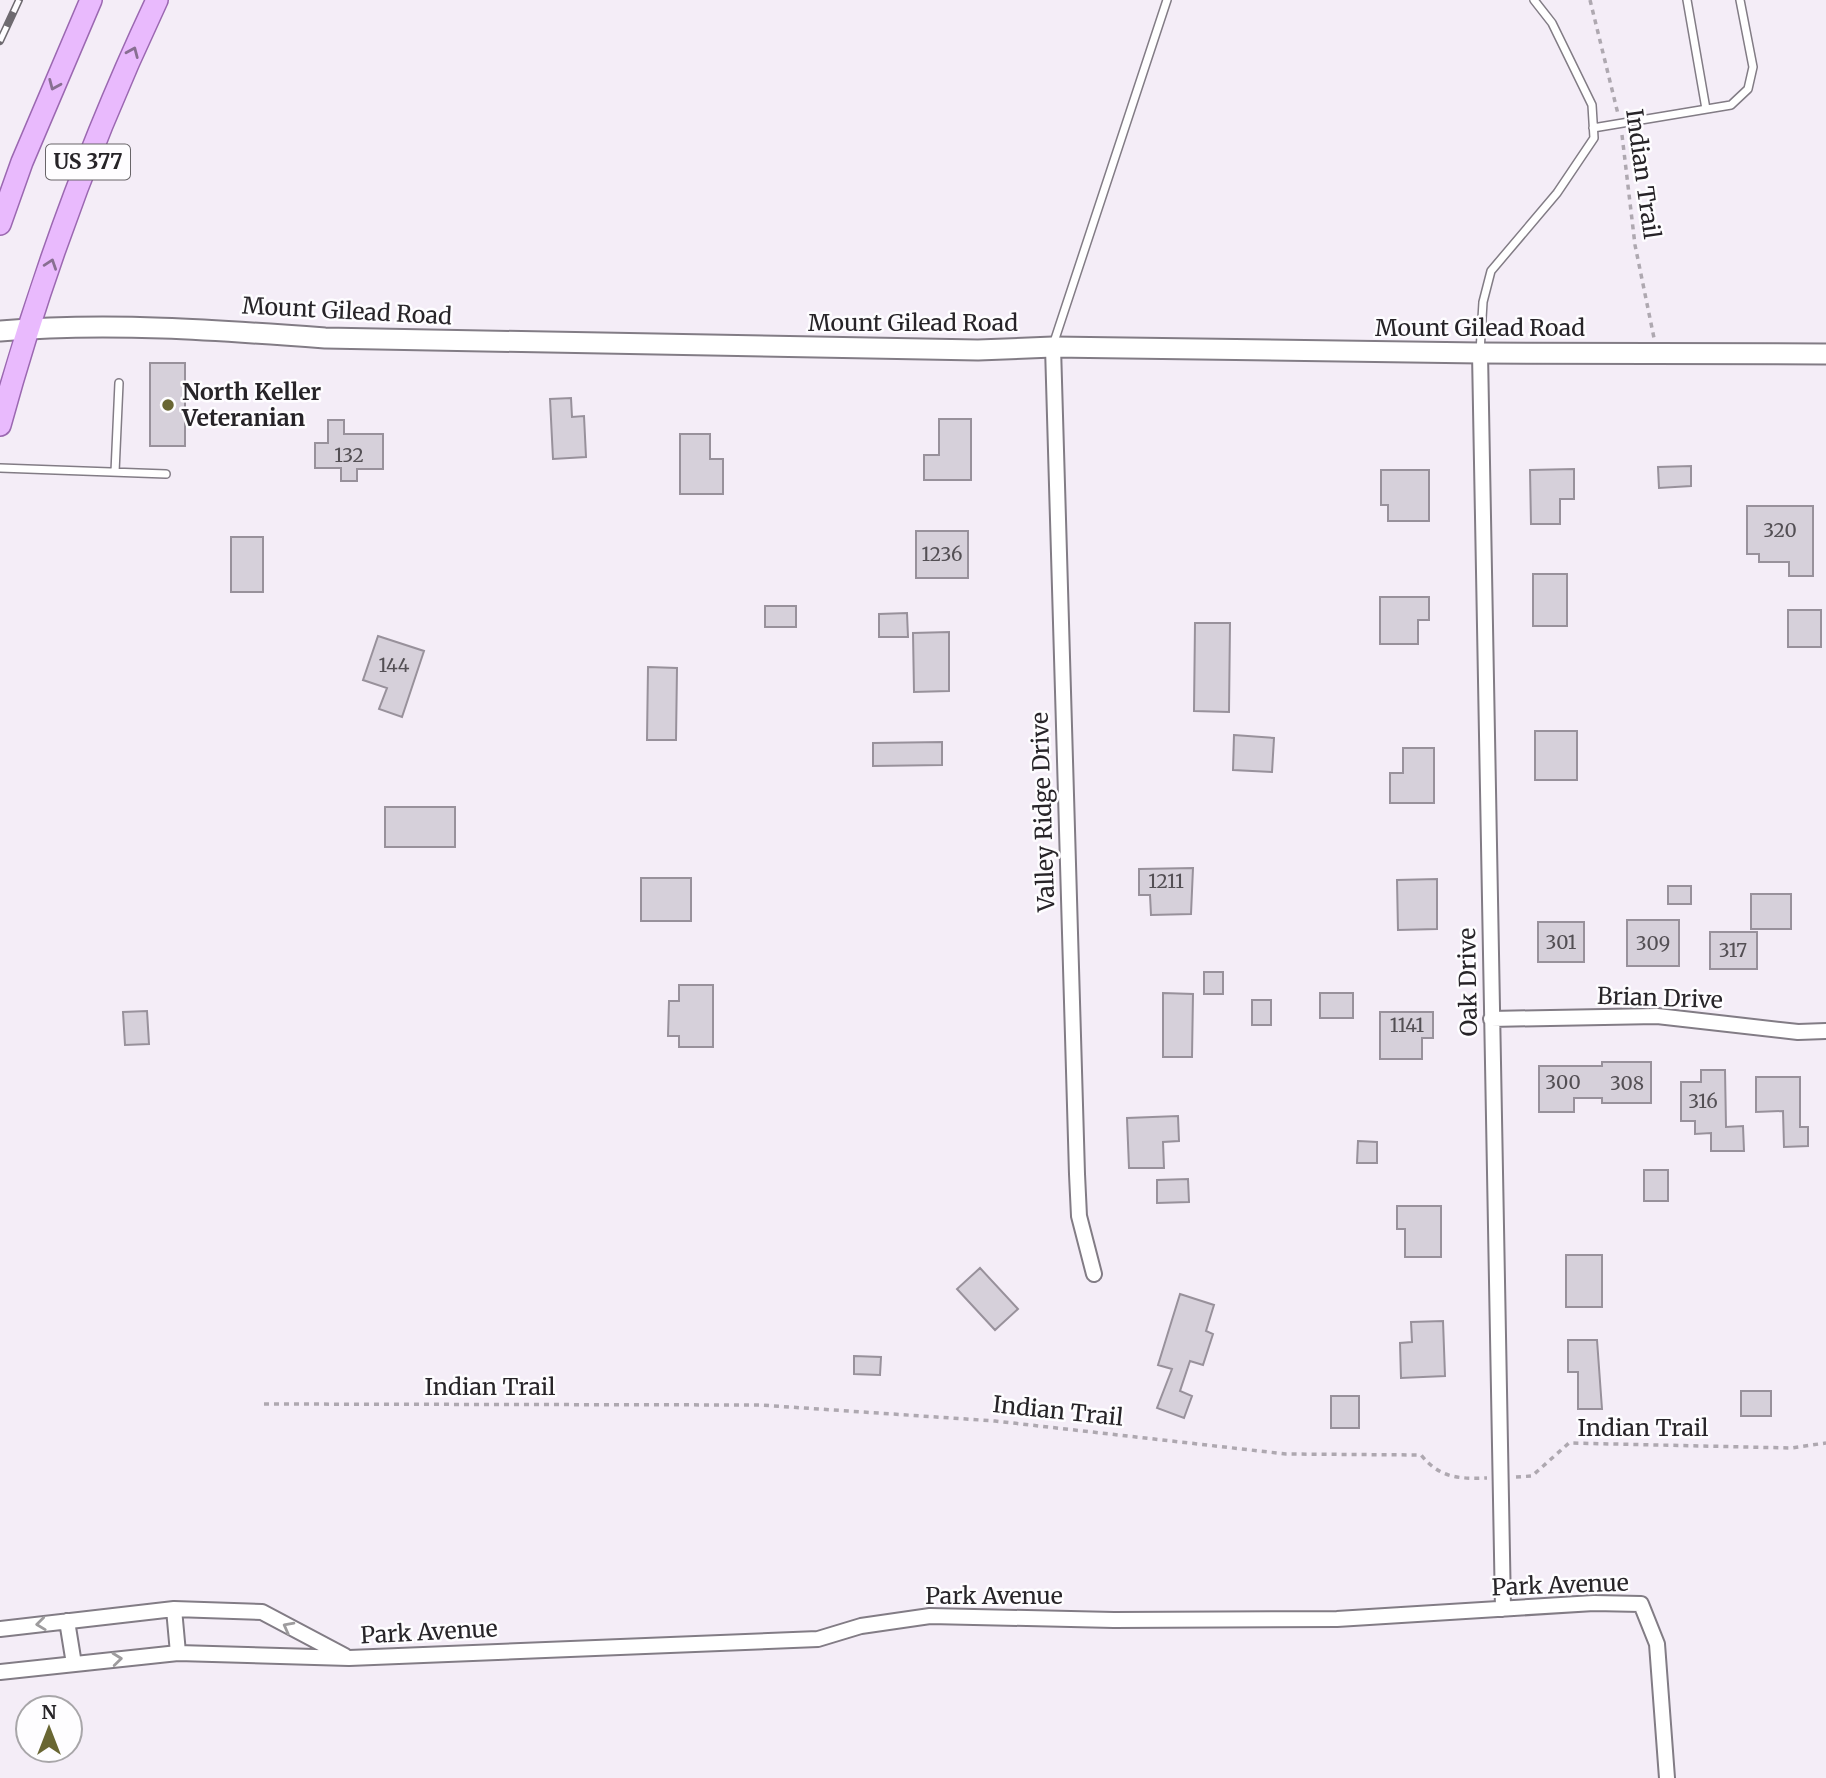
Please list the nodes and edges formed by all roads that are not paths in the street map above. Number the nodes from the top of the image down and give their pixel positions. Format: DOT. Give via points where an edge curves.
graph roads {
  1 [pos="91,0"];
  2 [pos="157,0"];
  3 [pos="1167,0"];
  4 [pos="1534,0"];
  5 [pos="1687,0"];
  6 [pos="1740,0"];
  7 [pos="1706,109"];
  8 [pos="1593,128"];
  9 [pos="0,225"];
  10 [pos="29,329"];
  11 [pos="0,331"];
  12 [pos="1053,347"];
  13 [pos="1480,353"];
  14 [pos="1826,354"];
  15 [pos="119,383"];
  16 [pos="0,425"];
  17 [pos="0,468"];
  18 [pos="115,472"];
  19 [pos="166,474"];
  20 [pos="1491,1019"];
  21 [pos="1826,1031"];
  22 [pos="1094,1274"];
  23 [pos="174,1609"];
  24 [pos="1503,1609"];
  25 [pos="67,1621"];
  26 [pos="0,1629"];
  27 [pos="178,1653"];
  28 [pos="349,1658"];
  29 [pos="74,1664"];
  30 [pos="0,1672"];
  31 [pos="1667,1778"];
  1 -- 9 [label="main road, US 377, one-way"];
  10 -- 2 [label="main road, US 377, one-way" via="73,200"];
  3 -- 12 [label="lane"];
  4 -- 8 [label="lane" via="1552,23 1591,105"];
  5 -- 7 [label="lane"];
  6 -- 7 [label="lane" via="1752,67 1748,89 1731,105"];
  7 -- 8 [label="lane"];
  8 -- 13 [label="lane" via="1594,138 1580,162 1491,271 1483,302"];
  10 -- 11 [label="main road, Mount Gilead Road"];
  10 -- 12 [label="main road, Mount Gilead Road" via="142,328 325,338 597,344"];
  10 -- 16 [label="main road, US 377"];
  12 -- 13 [label="main road, Mount Gilead Road"];
  12 -- 22 [label="street, Valley Ridge Drive" via="1077,1174 1079,1216"];
  13 -- 14 [label="main road, Mount Gilead Road"];
  13 -- 20 [label="street, Oak Drive"];
  15 -- 18 [label="lane"];
  17 -- 18 [label="lane"];
  18 -- 19 [label="lane"];
  20 -- 21 [label="street, Brian Drive" via="1657,1016"];
  20 -- 24 [label="street, Oak Drive"];
  23 -- 25 [label="street, Park Avenue"];
  23 -- 27 [label="street"];
  28 -- 23 [label="street, Park Avenue, one-way" via="262,1612"];
  24 -- 28 [label="street, Park Avenue" via="1323,1619 930,1616 861,1626 818,1639"];
  24 -- 31 [label="street, Park Avenue" via="1642,1604 1657,1644"];
  25 -- 26 [label="street, Park Avenue, one-way"];
  25 -- 29 [label="street"];
  27 -- 28 [label="street, Park Avenue"];
  29 -- 27 [label="street, Park Avenue, one-way"];
  29 -- 30 [label="street, Park Avenue"];
}
